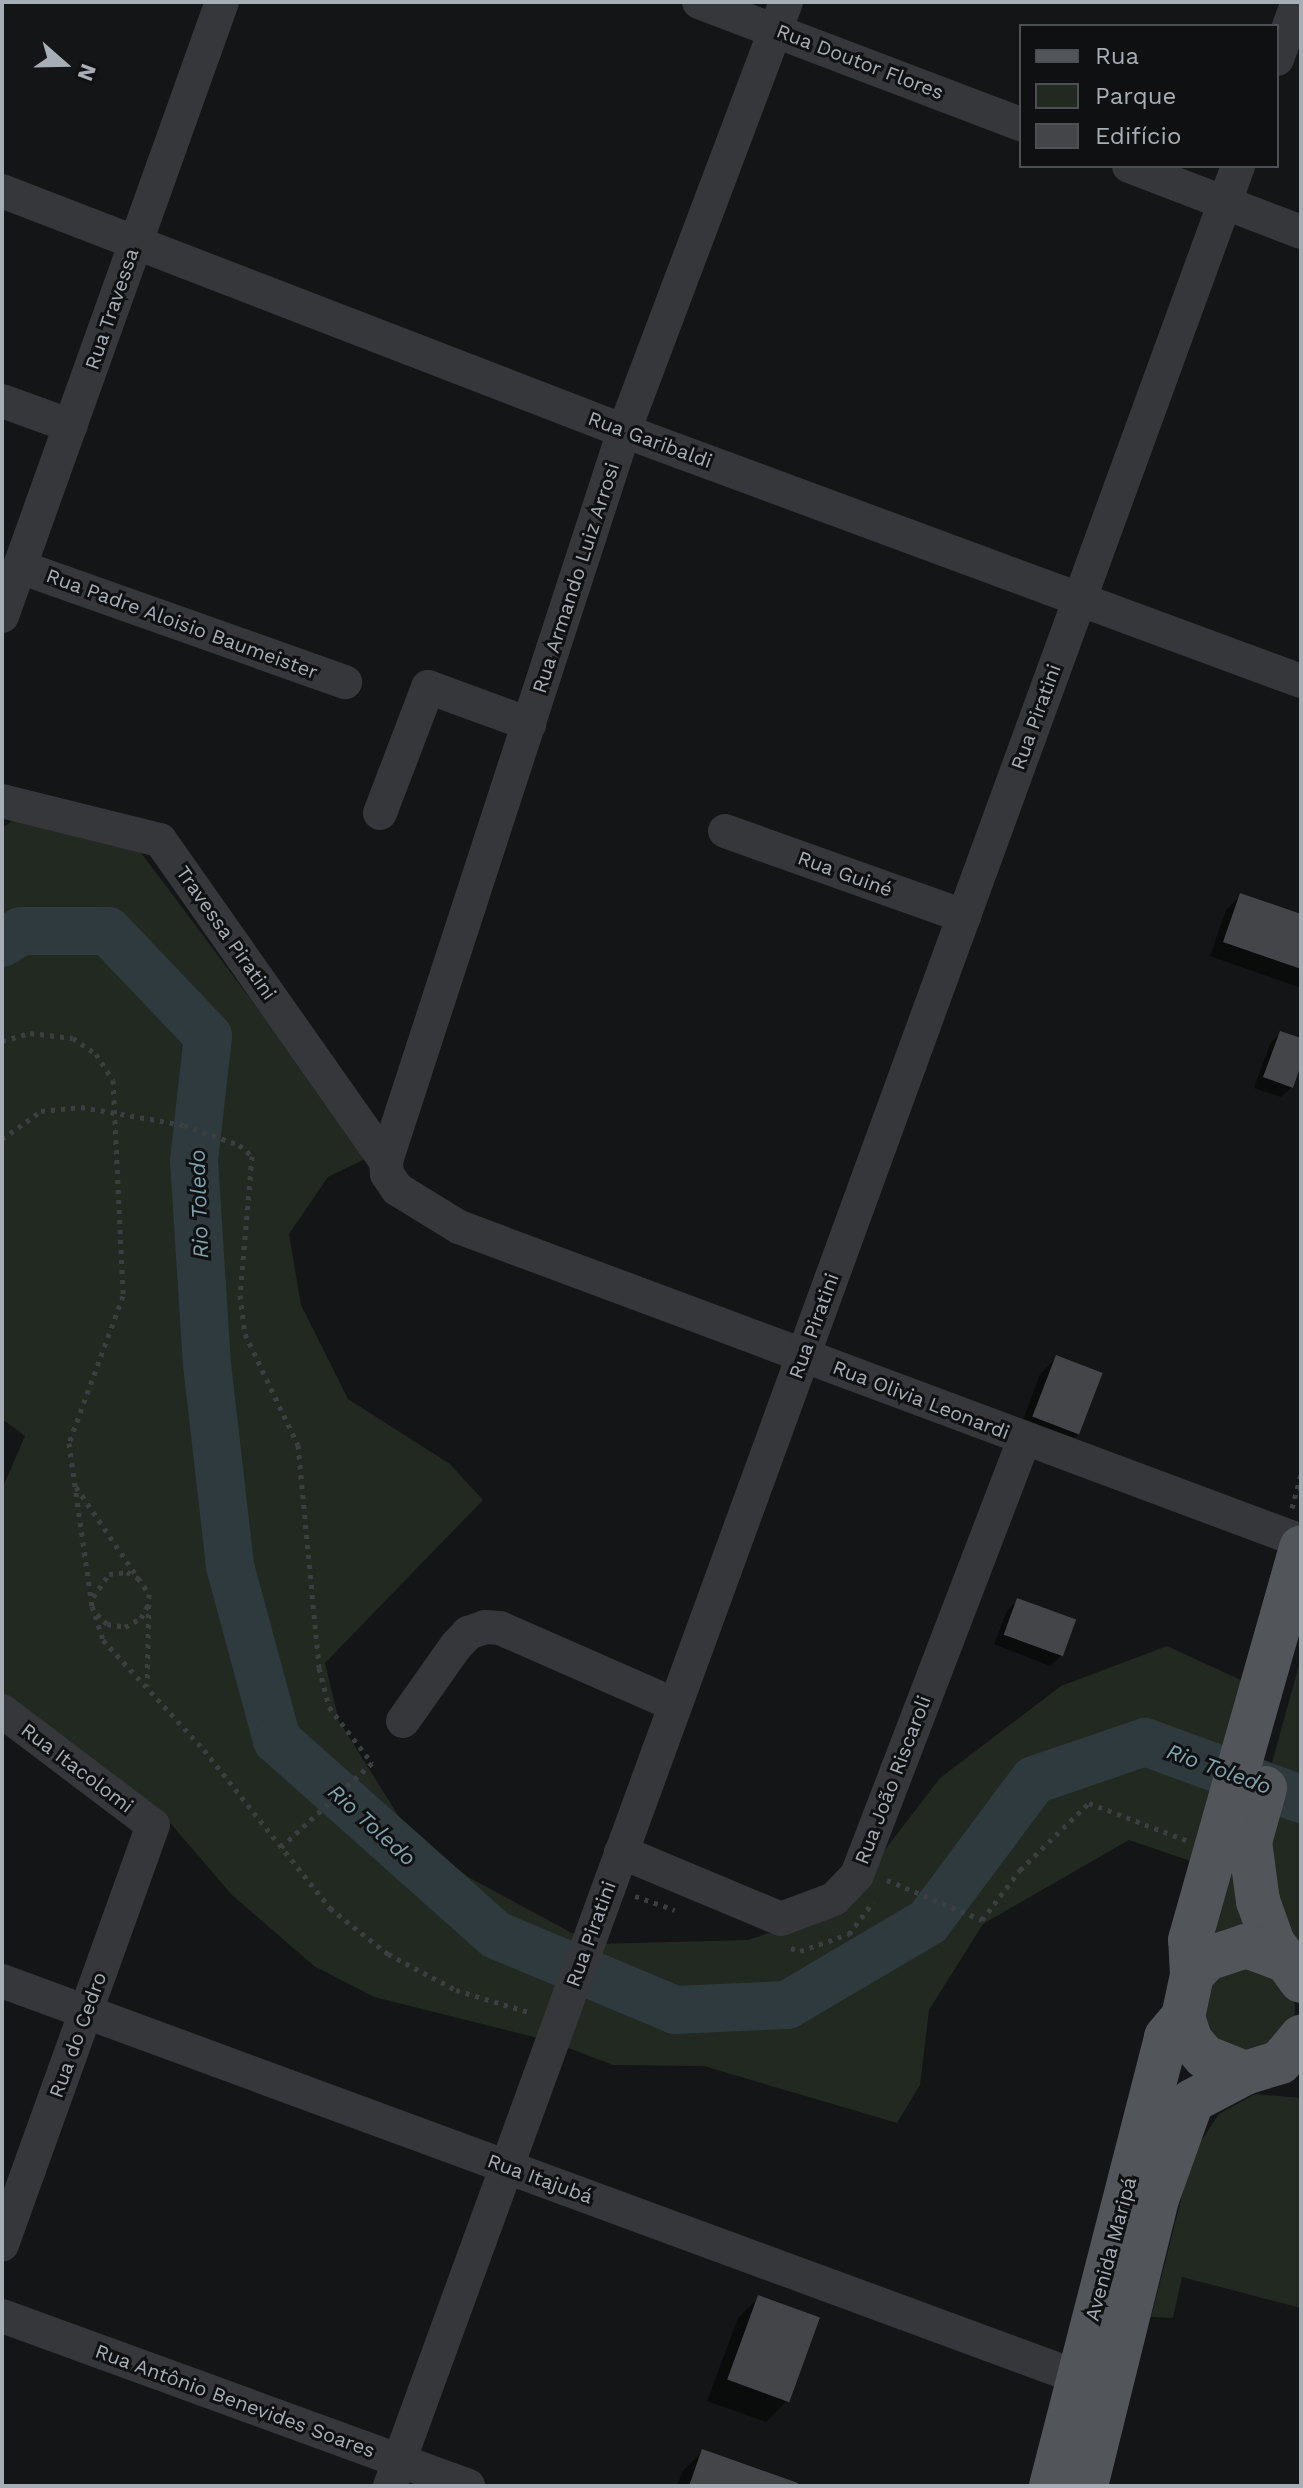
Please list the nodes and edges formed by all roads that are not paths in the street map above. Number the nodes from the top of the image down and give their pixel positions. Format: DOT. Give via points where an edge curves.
graph roads {
  1 [pos="222,2"];
  2 [pos="699,2"];
  3 [pos="1298,2"];
  4 [pos="781,16"];
  5 [pos="1279,54"];
  6 [pos="1019,123"];
  7 [pos="1134,168"];
  8 [pos="1237,168"];
  9 [pos="2,191"];
  10 [pos="1224,203"];
  11 [pos="1301,232"];
  12 [pos="135,242"];
  13 [pos="2,401"];
  14 [pos="71,426"];
  15 [pos="624,431"];
  16 [pos="20,567"];
  17 [pos="1080,596"];
  18 [pos="2,616"];
  19 [pos="1301,681"];
  20 [pos="345,682"];
  21 [pos="529,724"];
  22 [pos="2,801"];
  23 [pos="380,813"];
  24 [pos="725,831"];
  25 [pos="964,916"];
  26 [pos="386,1161"];
  27 [pos="803,1356"];
  28 [pos="1024,1439"];
  29 [pos="1301,1544"];
  30 [pos="1301,1658"];
  31 [pos="675,1705"];
  32 [pos="2,1711"];
  33 [pos="403,1721"];
  34 [pos="1266,1728"];
  35 [pos="153,1825"];
  36 [pos="1224,1839"];
  37 [pos="621,1852"];
  38 [pos="1294,1971"];
  39 [pos="1192,1975"];
  40 [pos="2,1981"];
  41 [pos="86,2012"];
  42 [pos="1183,2017"];
  43 [pos="1280,2063"];
  44 [pos="507,2167"];
  45 [pos="2,2245"];
  46 [pos="2,2316"];
  47 [pos="1078,2377"];
  48 [pos="395,2474"];
  49 [pos="468,2486"];
  50 [pos="1051,2486"];
  51 [pos="1086,2486"];
  1 -- 12 [label="street, Rua Travessa"];
  2 -- 4 [label="street, Rua Doutor Flores"];
  3 -- 5 [label="street"];
  4 -- 6 [label="street, Rua Doutor Flores"];
  4 -- 15 [label="street, Rua Armando Luiz Arrosi"];
  7 -- 10 [label="street"];
  8 -- 10 [label="street, Rua Piratini"];
  9 -- 12 [label="street, Rua Garibaldi"];
  10 -- 11 [label="street"];
  10 -- 17 [label="street, Rua Piratini"];
  12 -- 14 [label="street, Rua Travessa"];
  12 -- 15 [label="street, Rua Garibaldi"];
  13 -- 14 [label="street"];
  14 -- 16 [label="street, Rua Travessa"];
  15 -- 17 [label="street, Rua Garibaldi"];
  15 -- 21 [label="street, Rua Armando Luiz Arrosi"];
  16 -- 18 [label="street, Rua Travessa"];
  16 -- 20 [label="street, Rua Padre Aloisio Baumeister"];
  17 -- 19 [label="street, Rua Garibaldi"];
  17 -- 25 [label="street, Rua Piratini"];
  21 -- 23 [label="street" via="428,687"];
  21 -- 26 [label="street, Rua Armando Luiz Arrosi"];
  22 -- 26 [label="street, Travessa Piratini" via="160,840"];
  24 -- 25 [label="street, Rua Guiné"];
  25 -- 27 [label="street, Rua Piratini"];
  26 -- 27 [label="street, Rua Olivia Leonardi" via="397,1189 459,1227"];
  27 -- 28 [label="street, Rua Olivia Leonardi"];
  27 -- 31 [label="street, Rua Piratini"];
  28 -- 29 [label="street, Rua Olivia Leonardi"];
  28 -- 37 [label="street, Rua João Riscaroli" via="857,1875 834,1899 781,1919"];
  29 -- 34 [label="main road"];
  30 -- 34 [label="main road"];
  31 -- 33 [label="street" via="500,1628 485,1627 468,1633 456,1646"];
  31 -- 37 [label="street, Rua Piratini"];
  32 -- 35 [label="street, Rua Itacolomi"];
  34 -- 36 [label="main road"];
  35 -- 41 [label="street, Rua do Cedro"];
  36 -- 38 [label="main road" via="1258,1901 1273,1943"];
  36 -- 39 [label="main road" via="1190,1940"];
  37 -- 44 [label="street, Rua Piratini"];
  38 -- 39 [label="main road" via="1246,1946 1225,1949"];
  39 -- 42 [label="main road, Avenida Maripá"];
  40 -- 41 [label="street, Rua Itajubá"];
  41 -- 44 [label="street, Rua Itajubá"];
  41 -- 45 [label="street, Rua do Cedro"];
  42 -- 43 [label="main road" via="1191,2041 1205,2057"];
  42 -- 47 [label="main road, Avenida Maripá" via="1166,2037"];
  43 -- 51 [label="main road, Avenida Maripá" via="1192,2101 1157,2199"];
  44 -- 47 [label="street, Rua Itajubá"];
  44 -- 48 [label="street, Rua Piratini"];
  46 -- 48 [label="street, Rua Antônio Benevides Soares"];
  47 -- 50 [label="main road, Avenida Maripá"];
  48 -- 49 [label="street, Rua Antônio Benevides Soares"];
}
